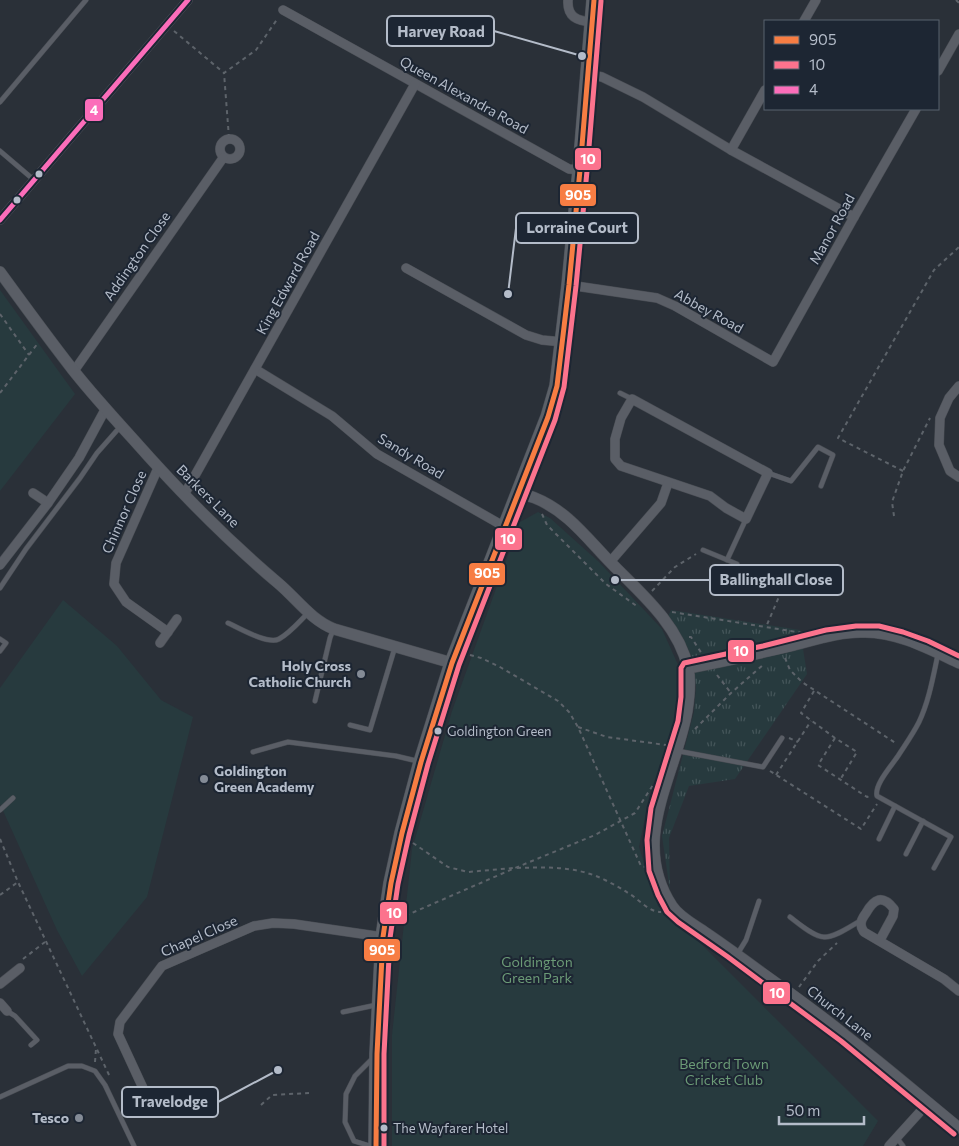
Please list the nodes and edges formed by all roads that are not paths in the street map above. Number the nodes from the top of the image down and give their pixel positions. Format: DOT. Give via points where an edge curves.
graph roads {
  1 [pos="86,0"];
  2 [pos="188,0"];
  3 [pos="568,0"];
  4 [pos="594,0"];
  5 [pos="816,0"];
  6 [pos="284,10"];
  7 [pos="805,20"];
  8 [pos="592,22"];
  9 [pos="959,34"];
  10 [pos="939,69"];
  11 [pos="588,74"];
  12 [pos="415,84"];
  13 [pos="764,92"];
  14 [pos="0,102"];
  15 [pos="915,110"];
  16 [pos="0,150"];
  17 [pos="731,150"];
  18 [pos="223,158"];
  19 [pos="580,170"];
  20 [pos="34,180"];
  21 [pos="854,217"];
  22 [pos="0,220"];
  23 [pos="406,268"];
  24 [pos="0,272"];
  25 [pos="569,285"];
  26 [pos="563,342"];
  27 [pos="774,362"];
  28 [pos="255,369"];
  29 [pos="74,371"];
  30 [pos="959,386"];
  31 [pos="620,393"];
  32 [pos="632,399"];
  33 [pos="106,408"];
  34 [pos="121,426"];
  35 [pos="158,468"];
  36 [pos="768,473"];
  37 [pos="959,477"];
  38 [pos="668,482"];
  39 [pos="821,486"];
  40 [pos="33,493"];
  41 [pos="518,493"];
  42 [pos="184,496"];
  43 [pos="48,502"];
  44 [pos="746,518"];
  45 [pos="505,527"];
  46 [pos="703,550"];
  47 [pos="727,560"];
  48 [pos="610,562"];
  49 [pos="737,564"];
  50 [pos="0,565"];
  51 [pos="0,588"];
  52 [pos="308,613"];
  53 [pos="177,620"];
  54 [pos="228,623"];
  55 [pos="334,629"];
  56 [pos="168,632"];
  57 [pos="0,639"];
  58 [pos="160,643"];
  59 [pos="396,646"];
  60 [pos="0,651"];
  61 [pos="938,654"];
  62 [pos="452,663"];
  63 [pos="959,664"];
  64 [pos="688,669"];
  65 [pos="315,701"];
  66 [pos="350,725"];
  67 [pos="782,738"];
  68 [pos="677,748"];
  69 [pos="253,752"];
  70 [pos="421,762"];
  71 [pos="13,798"];
  72 [pos="895,806"];
  73 [pos="0,810"];
  74 [pos="924,821"];
  75 [pos="878,839"];
  76 [pos="906,854"];
  77 [pos="934,868"];
  78 [pos="760,902"];
  79 [pos="790,917"];
  80 [pos="861,920"];
  81 [pos="384,930"];
  82 [pos="880,940"];
  83 [pos="737,955"];
  84 [pos="20,968"];
  85 [pos="0,984"];
  86 [pos="958,988"];
  87 [pos="380,1004"];
  88 [pos="3,1008"];
  89 [pos="343,1012"];
  90 [pos="31,1045"];
  91 [pos="377,1054"];
  92 [pos="161,1095"];
  93 [pos="0,1097"];
  94 [pos="928,1103"];
  95 [pos="959,1128"];
  96 [pos="896,1138"];
  97 [pos="134,1146"];
  98 [pos="370,1146"];
  99 [pos="376,1146"];
  100 [pos="889,1146"];
  101 [pos="903,1146"];
  1 -- 14 [label="lane"];
  2 -- 20 [label="street"];
  3 -- 8 [label="street" via="571,16 582,22"];
  4 -- 8 [label="main road"];
  5 -- 7 [label="street"];
  6 -- 12 [label="street, Queen Alexandra Road"];
  8 -- 11 [label="main road"];
  9 -- 10 [label="street"];
  11 -- 17 [label="street" via="602,77 643,98"];
  11 -- 19 [label="main road"];
  12 -- 19 [label="street, Queen Alexandra Road" via="569,169"];
  12 -- 28 [label="street, King Edward Road"];
  13 -- 17 [label="street"];
  15 -- 21 [label="street, Manor Road"];
  16 -- 20 [label="lane"];
  17 -- 21 [label="street"];
  18 -- 18 [label="street, Addington Close" via="219,150 221,142 229,138 237,141 240,147 238,155 231,160"];
  18 -- 29 [label="street, Addington Close"];
  19 -- 25 [label="main road"];
  20 -- 22 [label="street"];
  21 -- 27 [label="street, Manor Road"];
  23 -- 26 [label="street" via="526,335"];
  24 -- 29 [label="street, Barkers Lane"];
  25 -- 26 [label="main road"];
  25 -- 27 [label="street, Abbey Road" via="657,298"];
  26 -- 41 [label="main road" via="557,386 548,417"];
  28 -- 42 [label="street, King Edward Road"];
  28 -- 45 [label="street, Sandy Road" via="332,416 377,454"];
  29 -- 33 [label="street, Barkers Lane"];
  30 -- 37 [label="street" via="940,418 939,445 950,471"];
  31 -- 32 [label="lane"];
  32 -- 36 [label="street"];
  32 -- 38 [label="street" via="621,418 615,439 615,459 621,466"];
  33 -- 34 [label="street, Barkers Lane"];
  33 -- 43 [label="street" via="79,458"];
  34 -- 35 [label="street, Barkers Lane"];
  34 -- 51 [label="lane" via="97,453"];
  35 -- 42 [label="street, Barkers Lane"];
  35 -- 56 [label="street, Chinnor Close" via="116,563 114,584 126,602"];
  36 -- 39 [label="lane" via="791,481 818,447 833,455"];
  36 -- 44 [label="street"];
  38 -- 44 [label="street" via="710,496"];
  38 -- 48 [label="street" via="660,503"];
  40 -- 43 [label="street"];
  41 -- 45 [label="main road"];
  41 -- 48 [label="street" via="536,498 559,512 579,528"];
  42 -- 52 [label="street, Barkers Lane"];
  43 -- 50 [label="street"];
  44 -- 47 [label="lane"];
  45 -- 62 [label="main road"];
  46 -- 47 [label="lane"];
  47 -- 49 [label="lane"];
  48 -- 64 [label="street" via="668,623"];
  52 -- 54 [label="lane" via="277,641 256,636"];
  52 -- 55 [label="street, Barkers Lane"];
  53 -- 56 [label="street"];
  55 -- 59 [label="street, Barkers Lane"];
  55 -- 65 [label="lane"];
  56 -- 58 [label="street"];
  57 -- 60 [label="lane" via="6,643"];
  59 -- 62 [label="street, Barkers Lane"];
  59 -- 66 [label="lane" via="370,730"];
  61 -- 63 [label="street"];
  61 -- 64 [label="street" via="892,636 865,632 841,634"];
  61 -- 72 [label="lane" via="919,721 878,784 876,792 879,797"];
  62 -- 70 [label="main road"];
  64 -- 68 [label="street" via="689,697"];
  67 -- 68 [label="lane" via="763,767"];
  68 -- 83 [label="street, Church Lane" via="658,810 654,840 656,869 673,908"];
  69 -- 70 [label="lane" via="288,742"];
  70 -- 81 [label="main road" via="391,883"];
  71 -- 73 [label="lane"];
  72 -- 74 [label="lane"];
  72 -- 75 [label="lane"];
  74 -- 76 [label="lane"];
  74 -- 77 [label="lane" via="951,837"];
  78 -- 83 [label="lane"];
  79 -- 80 [label="lane" via="823,938"];
  80 -- 82 [label="street" via="864,932"];
  80 -- 82 [label="street" via="875,901 882,900 890,905 894,910 893,916"];
  81 -- 87 [label="main road"];
  81 -- 92 [label="street, Chapel Close" via="273,922 254,926 162,966 120,1022 118,1034 149,1100"];
  82 -- 86 [label="street"];
  83 -- 94 [label="street, Church Lane" via="846,1035"];
  84 -- 85 [label="street"];
  87 -- 89 [label="lane"];
  87 -- 91 [label="main road"];
  88 -- 90 [label="lane" via="37,1040"];
  91 -- 98 [label="lane" via="355,1076 346,1094 345,1122 354,1141"];
  91 -- 99 [label="main road"];
  93 -- 97 [label="lane" via="68,1066 82,1066 95,1071 106,1085"];
  94 -- 95 [label="street, Church Lane"];
  94 -- 96 [label="street"];
  96 -- 100 [label="street"];
  96 -- 101 [label="lane"];
}
